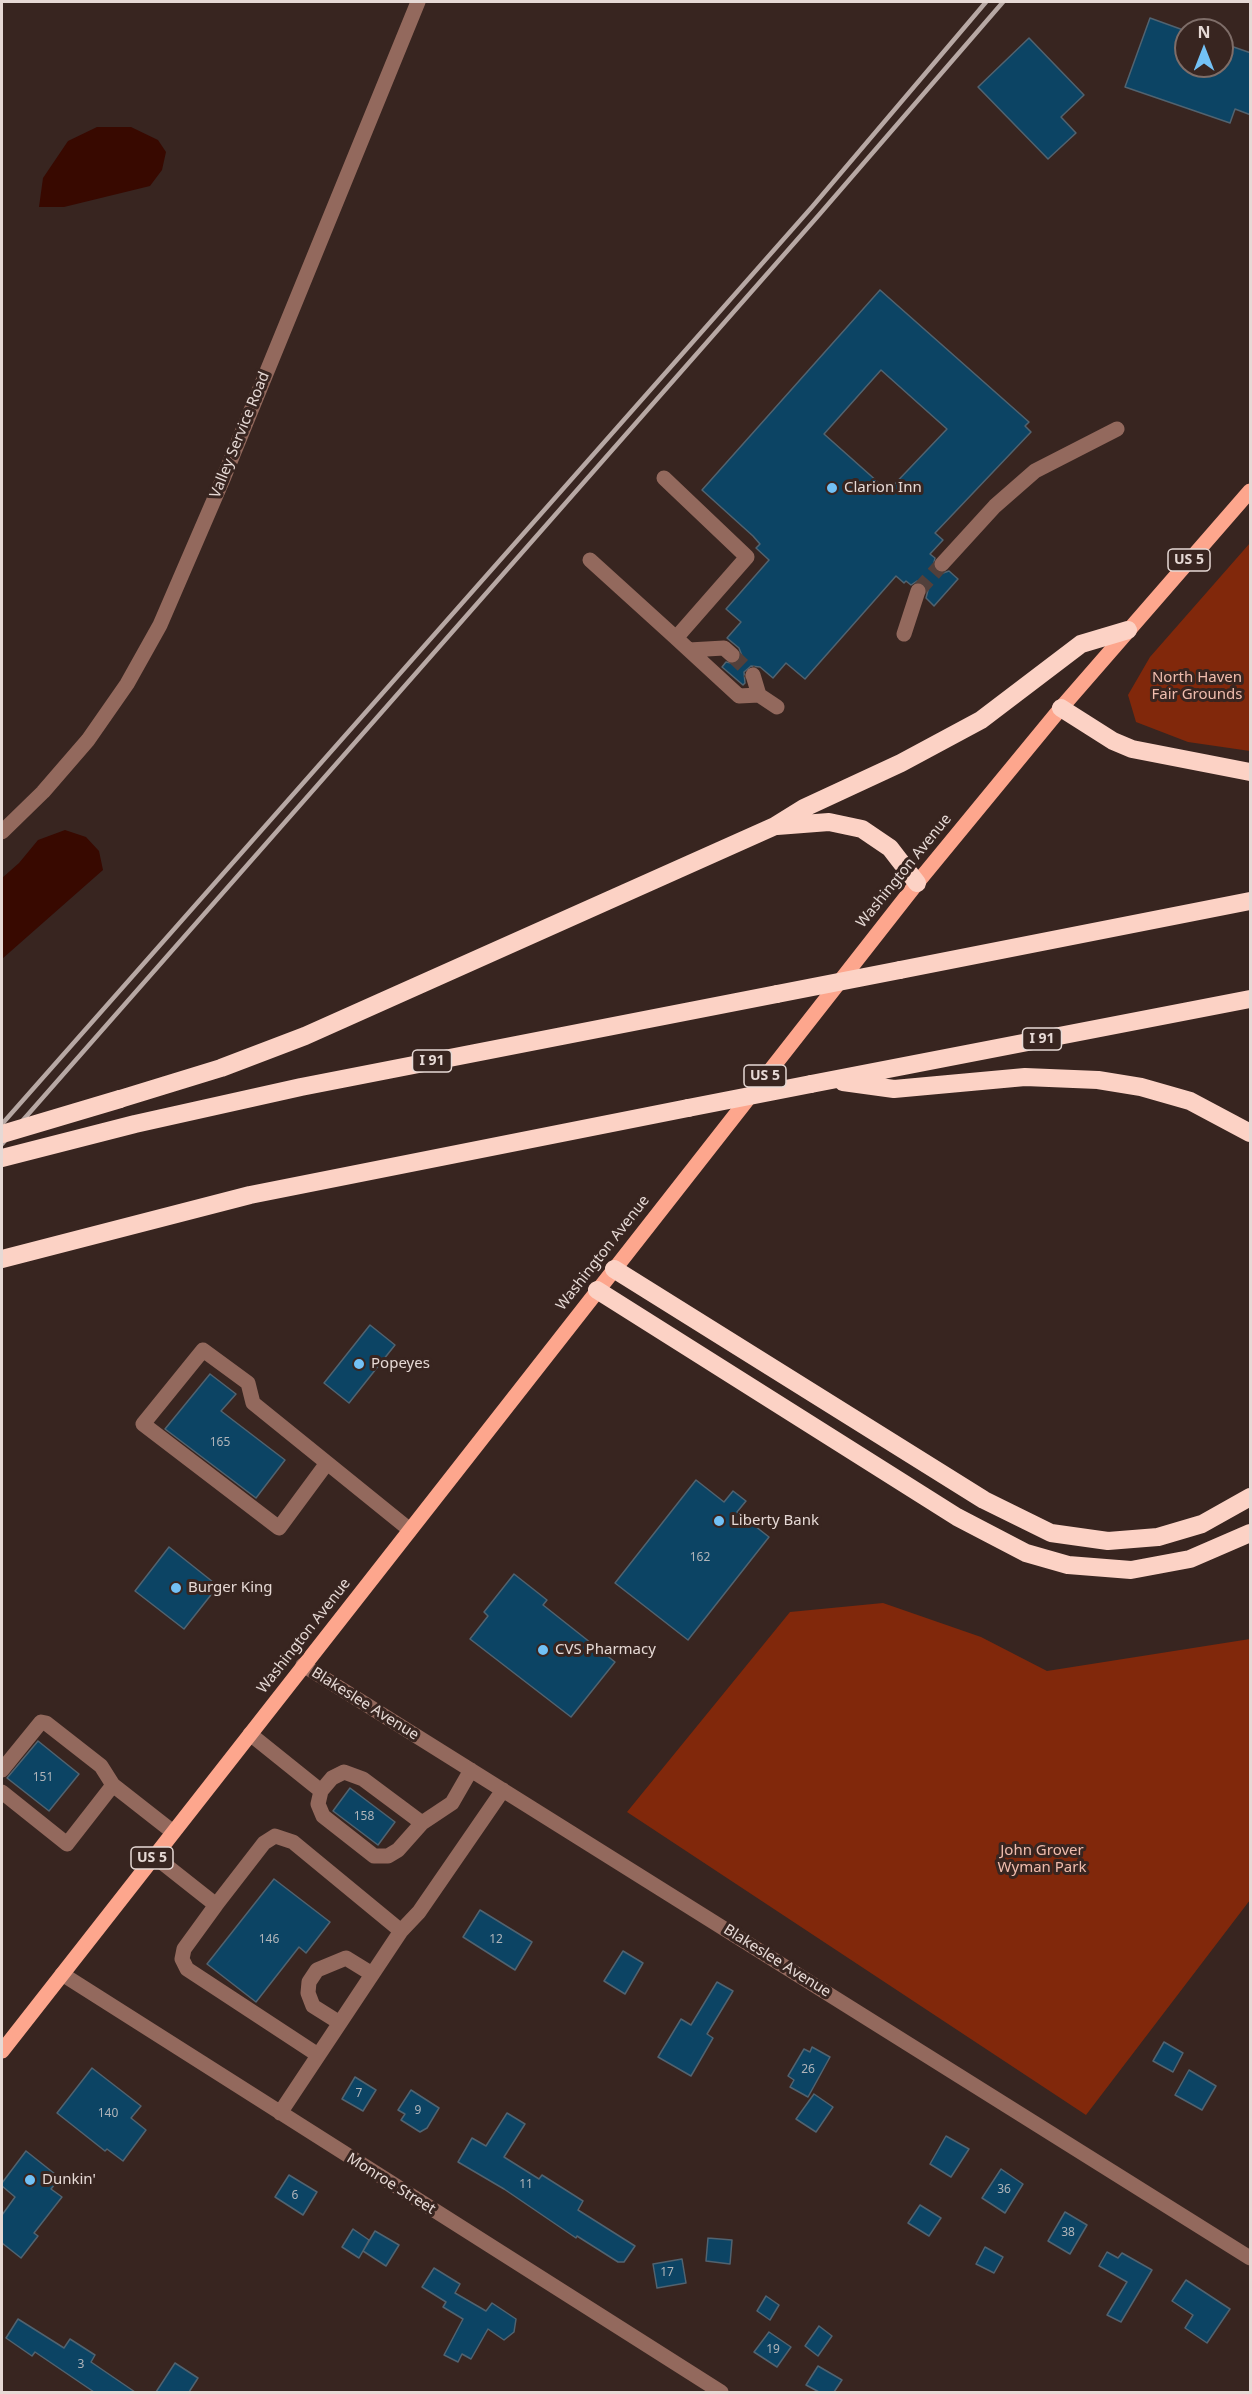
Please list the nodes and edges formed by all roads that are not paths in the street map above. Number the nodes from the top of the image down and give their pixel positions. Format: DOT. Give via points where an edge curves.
graph roads {
  1 [pos="418,2"];
  2 [pos="1117,429"];
  3 [pos="664,477"];
  4 [pos="1251,491"];
  5 [pos="590,560"];
  6 [pos="942,564"];
  7 [pos="918,591"];
  8 [pos="1128,630"];
  9 [pos="904,634"];
  10 [pos="676,638"];
  11 [pos="688,650"];
  12 [pos="732,655"];
  13 [pos="753,675"];
  14 [pos="759,695"];
  15 [pos="777,707"];
  16 [pos="1061,708"];
  17 [pos="1251,772"];
  18 [pos="775,826"];
  19 [pos="2,832"];
  20 [pos="917,883"];
  21 [pos="1251,901"];
  22 [pos="1251,999"];
  23 [pos="832,1080"];
  24 [pos="1251,1133"];
  25 [pos="2,1134"];
  26 [pos="2,1158"];
  27 [pos="2,1259"];
  28 [pos="614,1269"];
  29 [pos="597,1290"];
  30 [pos="327,1463"];
  31 [pos="1251,1497"];
  32 [pos="410,1530"];
  33 [pos="1251,1533"];
  34 [pos="303,1665"];
  35 [pos="250,1734"];
  36 [pos="2,1770"];
  37 [pos="471,1770"];
  38 [pos="113,1785"];
  39 [pos="2,1791"];
  40 [pos="321,1791"];
  41 [pos="503,1791"];
  42 [pos="422,1823"];
  43 [pos="173,1832"];
  44 [pos="154,1856"];
  45 [pos="216,1905"];
  46 [pos="401,1931"];
  47 [pos="62,1974"];
  48 [pos="372,1974"];
  49 [pos="340,2023"];
  50 [pos="2,2051"];
  51 [pos="318,2055"];
  52 [pos="280,2113"];
  53 [pos="1251,2258"];
  54 [pos="721,2392"];
  1 -- 19 [label="street, Valley Service Road" via="160,625 127,684 88,740"];
  2 -- 6 [label="street" via="1035,471 995,506"];
  3 -- 10 [label="street" via="747,557"];
  4 -- 8 [label="main road, Washington Avenue / US 5"];
  5 -- 10 [label="street"];
  7 -- 9 [label="street"];
  8 -- 16 [label="main road, Washington Avenue / US 5"];
  8 -- 18 [label="highway" via="1074,648 981,720"];
  10 -- 11 [label="street"];
  11 -- 12 [label="street" via="724,648"];
  11 -- 14 [label="street" via="739,696"];
  13 -- 14 [label="street"];
  14 -- 15 [label="street"];
  16 -- 17 [label="highway" via="1132,749"];
  16 -- 20 [label="main road, Washington Avenue / US 5"];
  18 -- 20 [label="highway" via="829,822 862,830 890,848"];
  18 -- 25 [label="highway, bridge" via="305,1036 221,1068"];
  20 -- 28 [label="main road, Washington Avenue / US 5"];
  21 -- 26 [label="highway, I 91, bridge" via="301,1087"];
  22 -- 23 [label="highway, I 91"];
  23 -- 24 [label="highway" via="894,1089 1025,1077 1098,1080 1190,1101"];
  23 -- 27 [label="highway, I 91, bridge" via="250,1195"];
  28 -- 29 [label="main road, Washington Avenue / US 5"];
  28 -- 31 [label="highway" via="984,1500 1051,1533 1093,1540 1158,1537 1202,1524"];
  29 -- 32 [label="main road, Washington Avenue / US 5"];
  29 -- 33 [label="highway" via="957,1517 1026,1553 1068,1565 1131,1570 1190,1559"];
  30 -- 30 [label="street" via="253,1403 248,1383 203,1350 143,1424 279,1528"];
  30 -- 32 [label="street"];
  32 -- 34 [label="main road, Washington Avenue / US 5"];
  34 -- 35 [label="main road, Washington Avenue / US 5"];
  34 -- 37 [label="street, Blakeslee Avenue"];
  35 -- 40 [label="street"];
  35 -- 43 [label="main road, Washington Avenue / US 5"];
  36 -- 38 [label="street" via="41,1722 101,1766"];
  37 -- 41 [label="street, Blakeslee Avenue"];
  37 -- 42 [label="street" via="452,1803"];
  38 -- 39 [label="street" via="67,1844"];
  38 -- 43 [label="street"];
  40 -- 42 [label="street" via="332,1778 344,1772 363,1779"];
  40 -- 42 [label="street" via="318,1804 323,1816 374,1856 387,1856 398,1850"];
  41 -- 46 [label="street" via="419,1912"];
  41 -- 53 [label="street, Blakeslee Avenue"];
  43 -- 44 [label="main road, Washington Avenue / US 5"];
  44 -- 45 [label="street"];
  44 -- 47 [label="main road, Washington Avenue / US 5"];
  45 -- 46 [label="street" via="264,1843 276,1836 293,1842"];
  45 -- 51 [label="street" via="184,1948 182,1959 187,1969"];
  46 -- 48 [label="street"];
  47 -- 50 [label="main road, Washington Avenue / US 5"];
  47 -- 52 [label="street, Monroe Street"];
  48 -- 49 [label="street"];
  48 -- 49 [label="street" via="346,1958 317,1970 309,1982 313,2006"];
  49 -- 51 [label="street"];
  51 -- 52 [label="street"];
  52 -- 54 [label="street, Monroe Street"];
}
